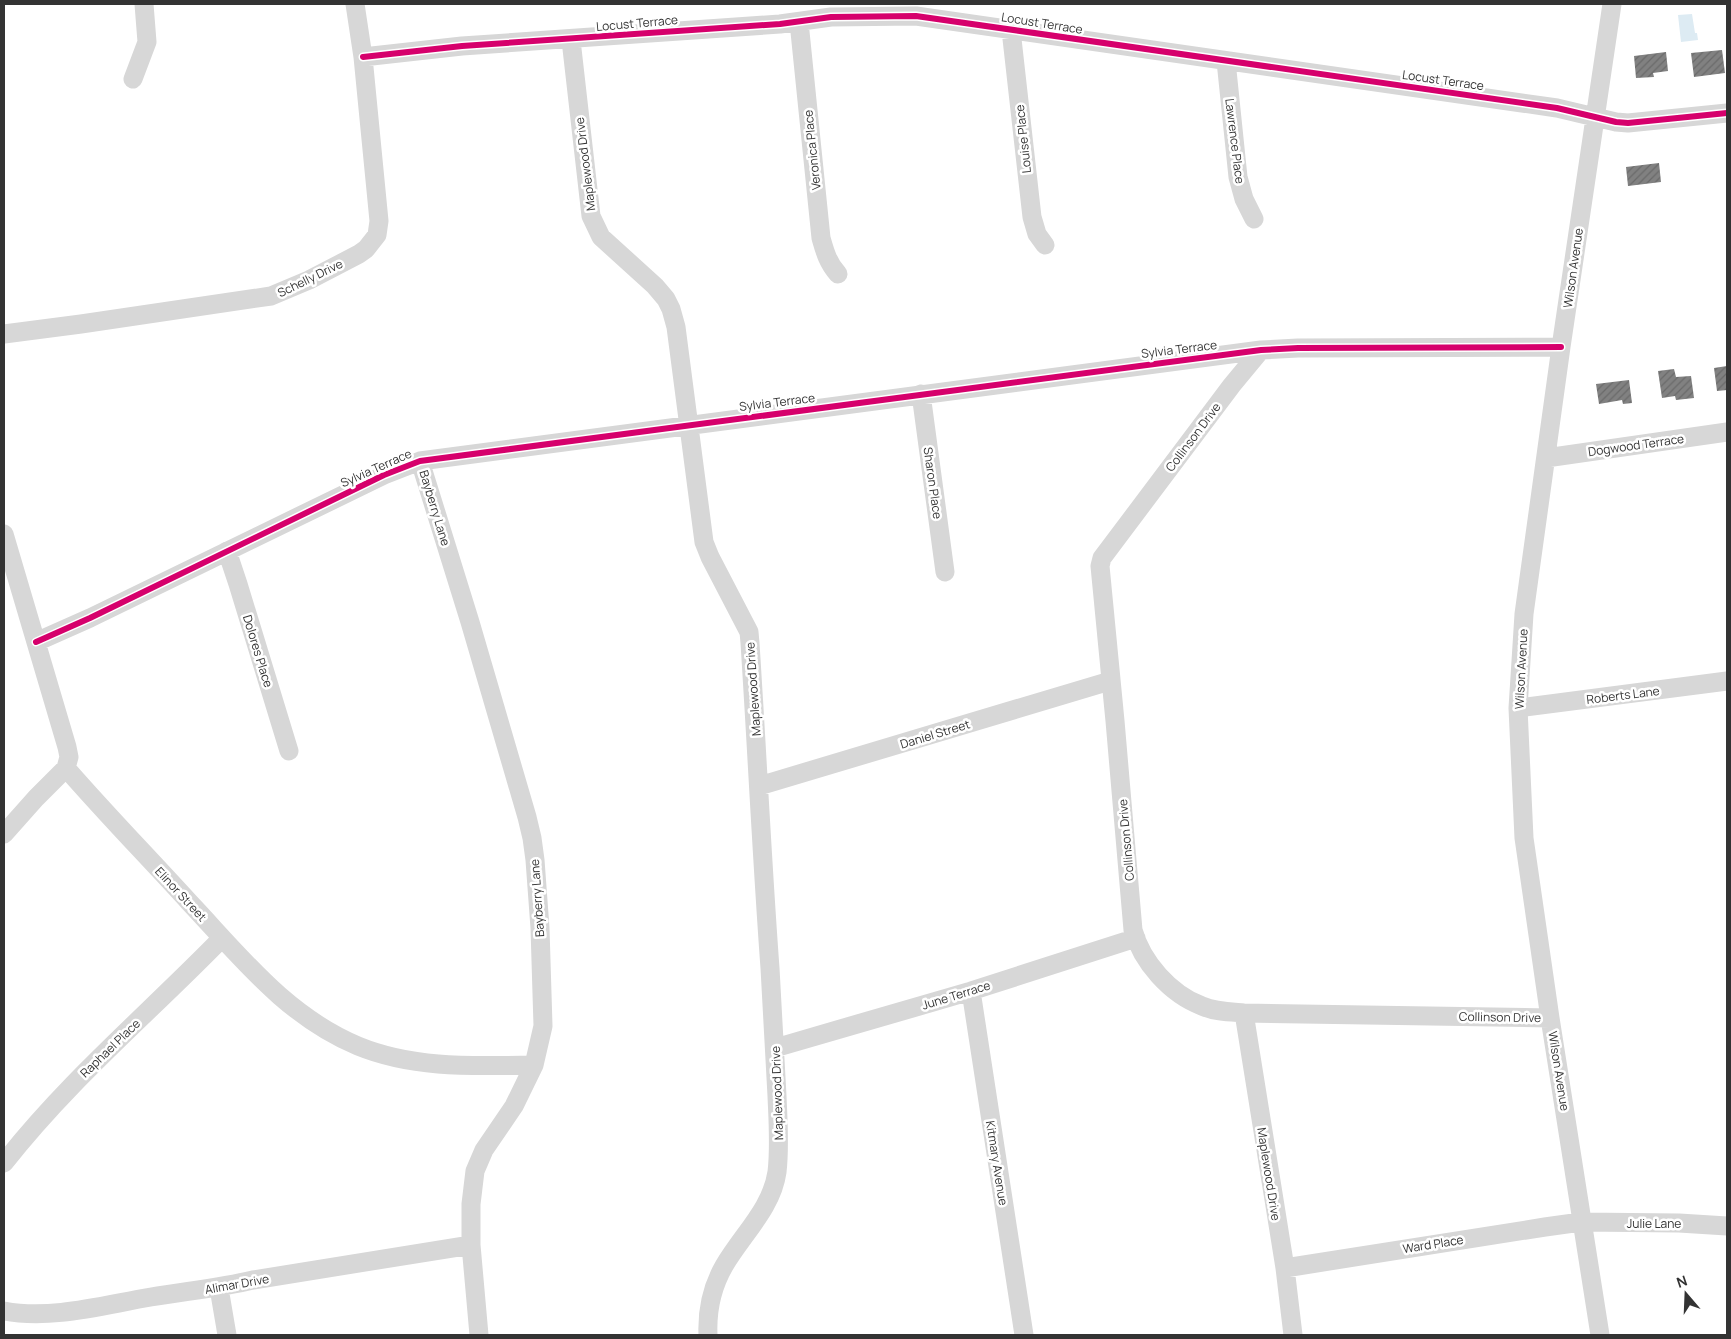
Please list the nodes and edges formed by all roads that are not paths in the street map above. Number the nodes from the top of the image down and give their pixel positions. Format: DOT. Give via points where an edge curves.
graph roads {
  1 [pos="144,4"];
  2 [pos="355,4"];
  3 [pos="1612,4"];
  4 [pos="830,10"];
  5 [pos="800,22"];
  6 [pos="1011,30"];
  7 [pos="571,40"];
  8 [pos="363,57"];
  9 [pos="1226,60"];
  10 [pos="133,79"];
  11 [pos="1727,113"];
  12 [pos="1595,116"];
  13 [pos="1254,219"];
  14 [pos="1045,245"];
  15 [pos="838,274"];
  16 [pos="4,334"];
  17 [pos="1561,347"];
  18 [pos="1261,350"];
  19 [pos="921,394"];
  20 [pos="688,424"];
  21 [pos="1727,432"];
  22 [pos="1546,458"];
  23 [pos="420,461"];
  24 [pos="4,534"];
  25 [pos="227,552"];
  26 [pos="945,572"];
  27 [pos="36,642"];
  28 [pos="1110,681"];
  29 [pos="1727,681"];
  30 [pos="1518,708"];
  31 [pos="288,751"];
  32 [pos="66,768"];
  33 [pos="760,786"];
  34 [pos="4,834"];
  35 [pos="222,938"];
  36 [pos="1136,938"];
  37 [pos="970,991"];
  38 [pos="1244,1013"];
  39 [pos="1550,1018"];
  40 [pos="775,1048"];
  41 [pos="534,1065"];
  42 [pos="4,1164"];
  43 [pos="1581,1222"];
  44 [pos="1727,1226"];
  45 [pos="470,1245"];
  46 [pos="1284,1268"];
  47 [pos="219,1288"];
  48 [pos="4,1311"];
  49 [pos="227,1335"];
  50 [pos="479,1335"];
  51 [pos="708,1335"];
  52 [pos="1024,1335"];
  53 [pos="1293,1335"];
  54 [pos="1600,1335"];
  1 -- 10 [label="street" via="146,42"];
  2 -- 8 [label="street, Schelly Drive"];
  3 -- 12 [label="street, Wilson Avenue"];
  4 -- 5 [label="street, Locust Terrace"];
  4 -- 6 [label="street, Locust Terrace" via="916,16"];
  5 -- 7 [label="street, Locust Terrace"];
  5 -- 15 [label="street, Veronica Place" via="821,238 824,251"];
  6 -- 9 [label="street, Locust Terrace"];
  6 -- 14 [label="street, Louise Place" via="1032,217 1037,234"];
  7 -- 8 [label="street, Locust Terrace" via="462,46"];
  7 -- 20 [label="street, Maplewood Drive" via="591,216 601,237 655,286 671,309"];
  8 -- 16 [label="street, Schelly Drive" via="379,221 377,235 366,249 309,280 271,296"];
  9 -- 12 [label="street, Locust Terrace"];
  9 -- 13 [label="street, Lawrence Place" via="1238,177"];
  11 -- 12 [label="street, Locust Terrace" via="1628,123"];
  12 -- 17 [label="street, Wilson Avenue"];
  17 -- 18 [label="street, Sylvia Terrace"];
  17 -- 22 [label="street, Wilson Avenue"];
  18 -- 19 [label="street, Sylvia Terrace"];
  18 -- 28 [label="street, Collinson Drive" via="1102,558 1100,566"];
  19 -- 20 [label="street, Sylvia Terrace"];
  19 -- 26 [label="street, Sharon Place"];
  20 -- 23 [label="street, Sylvia Terrace"];
  20 -- 33 [label="street, Maplewood Drive" via="704,542 749,632"];
  21 -- 22 [label="street, Dogwood Terrace"];
  22 -- 30 [label="street, Wilson Avenue" via="1524,614"];
  23 -- 25 [label="street, Sylvia Terrace" via="384,475"];
  23 -- 41 [label="street, Bayberry Lane" via="532,838 540,928 543,1026"];
  24 -- 27 [label="street"];
  25 -- 27 [label="street, Sylvia Terrace"];
  25 -- 31 [label="street, Dolores Place"];
  27 -- 32 [label="street" via="67,747"];
  28 -- 33 [label="street, Daniel Street"];
  28 -- 36 [label="street, Collinson Drive"];
  29 -- 30 [label="street, Roberts Lane"];
  30 -- 39 [label="street, Wilson Avenue" via="1524,838"];
  32 -- 34 [label="street"];
  32 -- 35 [label="street, Elinor Street"];
  33 -- 40 [label="street, Maplewood Drive"];
  35 -- 41 [label="street, Elinor Street" via="297,1012 358,1046 425,1064"];
  35 -- 42 [label="street, Raphael Place" via="69,1088"];
  36 -- 37 [label="street, June Terrace"];
  36 -- 38 [label="street, Collinson Drive" via="1155,970 1171,988 1188,1000 1212,1010"];
  37 -- 40 [label="street, June Terrace"];
  37 -- 52 [label="street, Kitmary Avenue"];
  38 -- 39 [label="street, Collinson Drive"];
  38 -- 46 [label="street, Maplewood Drive"];
  39 -- 43 [label="street, Wilson Avenue"];
  40 -- 51 [label="street, Maplewood Drive" via="779,1144 775,1182 761,1212 718,1278 709,1310"];
  41 -- 45 [label="street, Bayberry Lane" via="514,1106 478,1163 473,1182"];
  43 -- 44 [label="street, Julie Lane" via="1679,1222"];
  43 -- 46 [label="street, Ward Place"];
  43 -- 54 [label="street, Wilson Avenue"];
  45 -- 47 [label="street, Alimar Drive"];
  45 -- 50 [label="street, Bayberry Lane"];
  46 -- 53 [label="street, Maplewood Drive"];
  47 -- 48 [label="street, Alimar Drive" via="51,1314"];
  47 -- 49 [label="street"];
}
